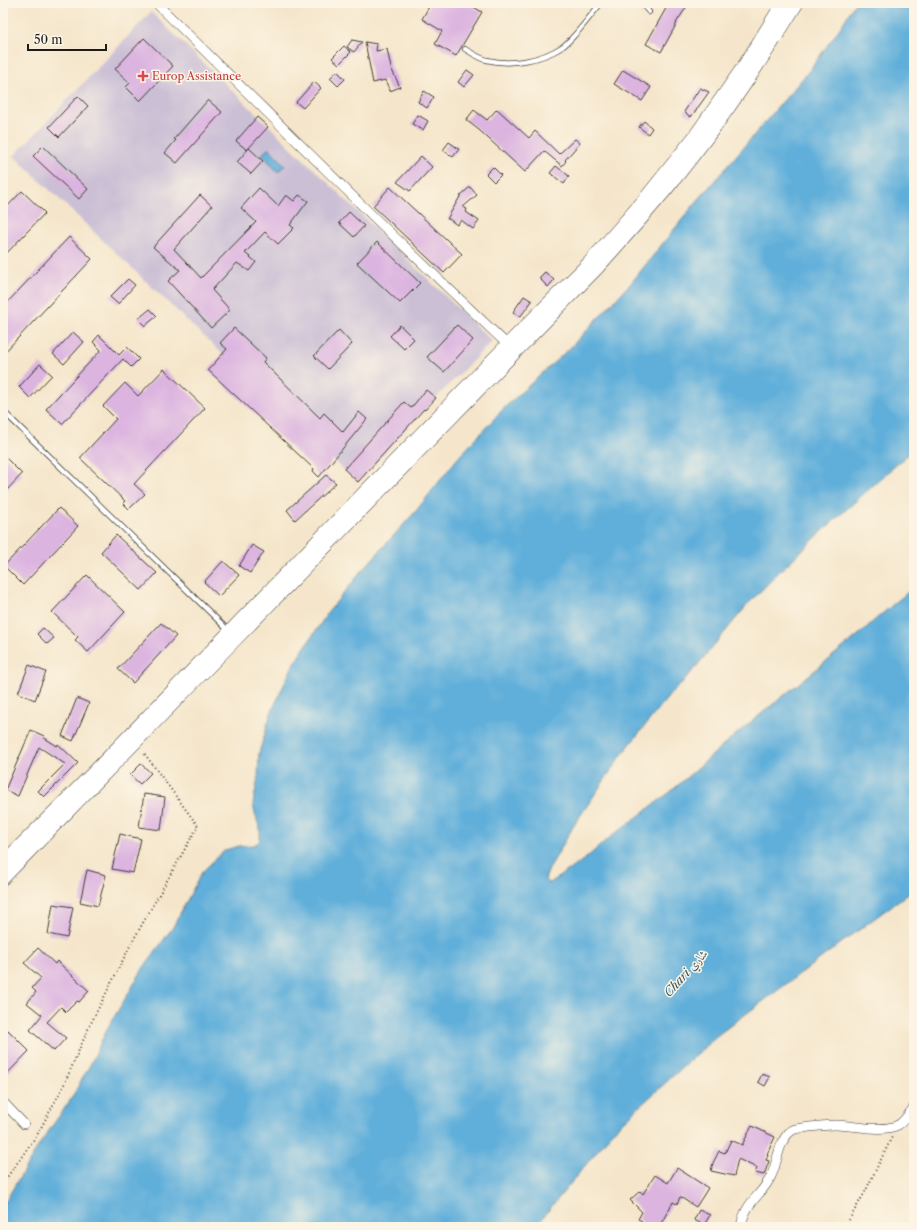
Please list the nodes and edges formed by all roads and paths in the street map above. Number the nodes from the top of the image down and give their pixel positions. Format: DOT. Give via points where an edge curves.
graph roads {
  1 [pos="156,3"];
  2 [pos="601,3"];
  3 [pos="641,3"];
  4 [pos="784,3"];
  5 [pos="797,3"];
  6 [pos="649,12"];
  7 [pos="465,49"];
  8 [pos="511,348"];
  9 [pos="3,411"];
  10 [pos="233,635"];
  11 [pos="144,753"];
  12 [pos="3,864"];
  13 [pos="3,878"];
  14 [pos="3,1102"];
  15 [pos="914,1107"];
  16 [pos="24,1124"];
  17 [pos="898,1125"];
  18 [pos="3,1183"];
  19 [pos="742,1227"];
  20 [pos="845,1227"];
  1 -- 8 [label="street"];
  2 -- 7 [label="lane" via="563,46 548,54 514,62 500,62 487,60"];
  3 -- 6 [label="lane"];
  4 -- 8 [label="main road" via="695,136 644,200"];
  5 -- 8 [label="main road" via="720,119 669,185 598,267"];
  8 -- 10 [label="main road"];
  9 -- 10 [label="lane"];
  10 -- 12 [label="main road"];
  10 -- 13 [label="main road"];
  11 -- 18 [label="path" via="198,826 131,944 89,1027 63,1087 37,1135"];
  14 -- 16 [label="street"];
  15 -- 17 [label="street"];
  17 -- 19 [label="street" via="874,1128 836,1125 791,1130 768,1183 747,1207"];
  17 -- 20 [label="path"];
}
